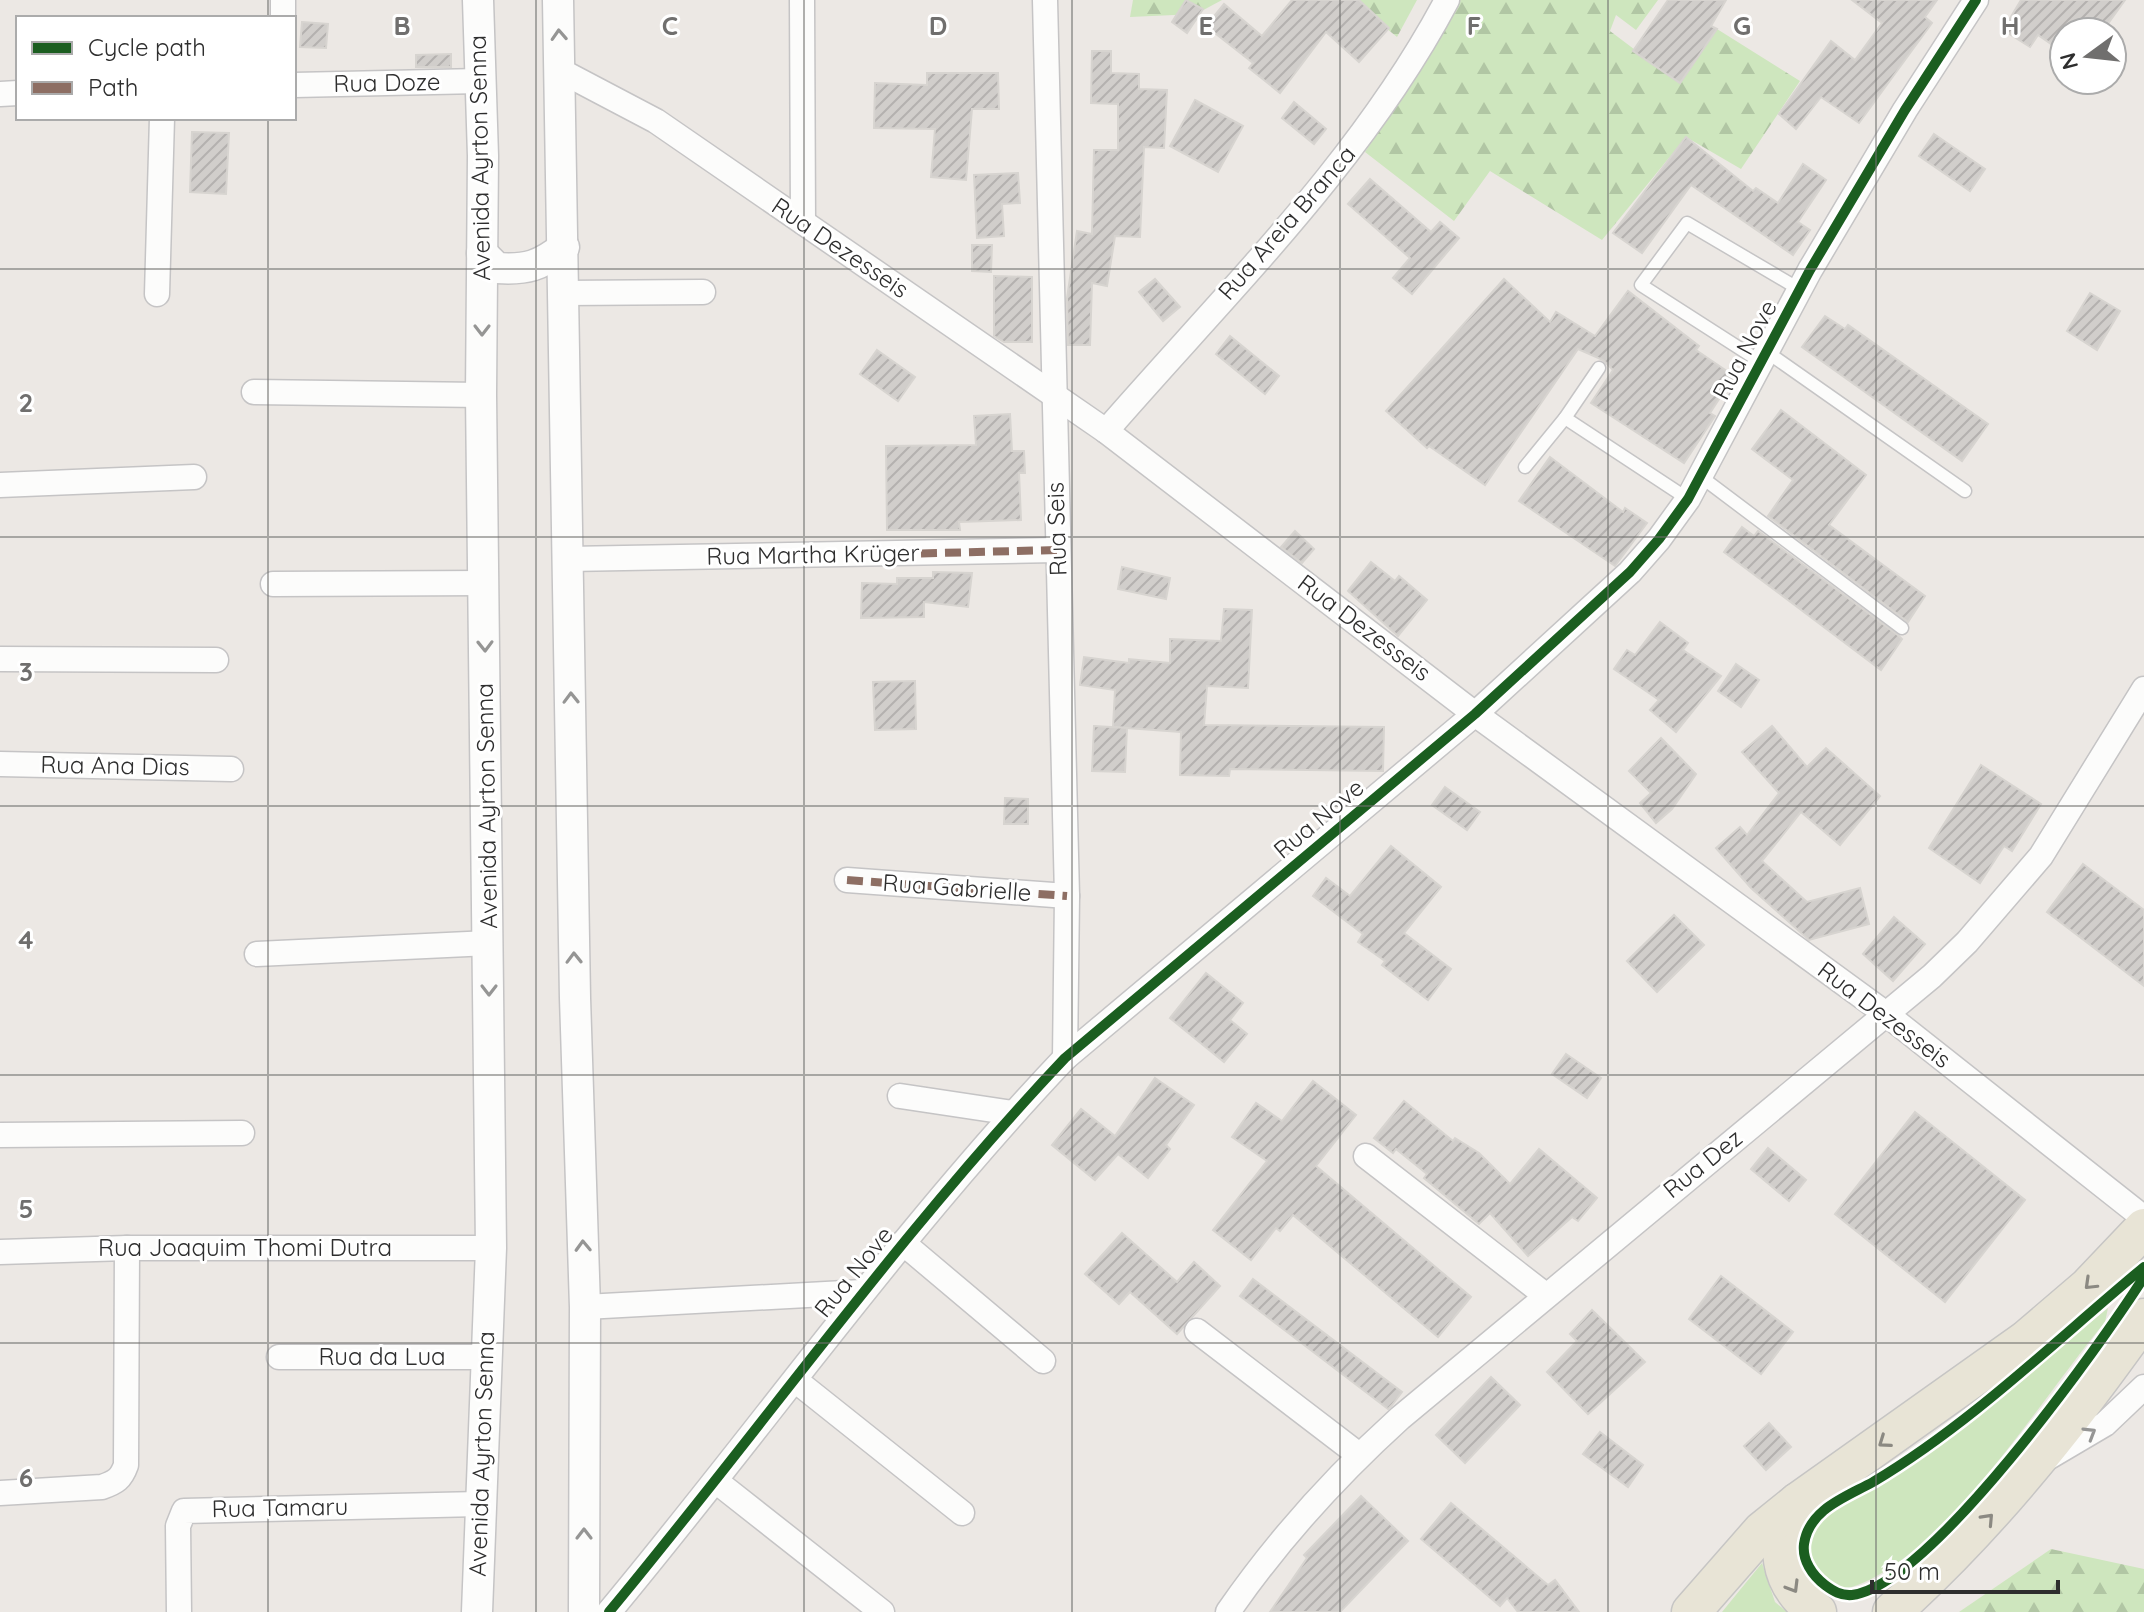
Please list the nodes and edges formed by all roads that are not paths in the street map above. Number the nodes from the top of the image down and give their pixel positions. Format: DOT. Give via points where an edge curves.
graph roads {
  1 [pos="478,0"];
  2 [pos="558,0"];
  3 [pos="802,0"];
  4 [pos="1045,0"];
  5 [pos="1447,0"];
  6 [pos="1976,0"];
  7 [pos="561,71"];
  8 [pos="480,81"];
  9 [pos="296,85"];
  10 [pos="162,120"];
  11 [pos="803,222"];
  12 [pos="564,247"];
  13 [pos="482,253"];
  14 [pos="1799,289"];
  15 [pos="703,292"];
  16 [pos="564,293"];
  17 [pos="157,294"];
  18 [pos="1764,357"];
  19 [pos="1599,368"];
  20 [pos="254,392"];
  21 [pos="1053,393"];
  22 [pos="481,395"];
  23 [pos="1565,418"];
  24 [pos="1106,431"];
  25 [pos="1525,467"];
  26 [pos="1700,476"];
  27 [pos="194,477"];
  28 [pos="0,485"];
  29 [pos="1965,491"];
  30 [pos="1688,499"];
  31 [pos="1057,550"];
  32 [pos="568,559"];
  33 [pos="485,583"];
  34 [pos="273,584"];
  35 [pos="1902,628"];
  36 [pos="0,659"];
  37 [pos="216,660"];
  38 [pos="2144,689"];
  39 [pos="1475,714"];
  40 [pos="0,764"];
  41 [pos="231,769"];
  42 [pos="847,880"];
  43 [pos="1067,896"];
  44 [pos="489,943"];
  45 [pos="257,954"];
  46 [pos="1886,1014"];
  47 [pos="1065,1058"];
  48 [pos="900,1096"];
  49 [pos="1013,1113"];
  50 [pos="242,1133"];
  51 [pos="0,1135"];
  52 [pos="1366,1156"];
  53 [pos="2144,1218"];
  54 [pos="2144,1228"];
  55 [pos="903,1243"];
  56 [pos="127,1248"];
  57 [pos="491,1248"];
  58 [pos="0,1252"];
  59 [pos="862,1292"];
  60 [pos="1544,1294"];
  61 [pos="585,1307"];
  62 [pos="2144,1318"];
  63 [pos="1197,1331"];
  64 [pos="279,1357"];
  65 [pos="486,1357"];
  66 [pos="1043,1361"];
  67 [pos="795,1380"];
  68 [pos="2144,1387"];
  69 [pos="1359,1455"];
  70 [pos="2030,1469"];
  71 [pos="717,1482"];
  72 [pos="0,1493"];
  73 [pos="1798,1502"];
  74 [pos="479,1504"];
  75 [pos="962,1513"];
  76 [pos="179,1612"];
  77 [pos="477,1612"];
  78 [pos="584,1612"];
  79 [pos="609,1612"];
  80 [pos="882,1612"];
  81 [pos="1228,1612"];
  82 [pos="1691,1612"];
  83 [pos="1817,1612"];
  84 [pos="1892,1612"];
  1 -- 8 [label="street, Avenida Ayrton Senna"];
  7 -- 2 [label="street, one-way"];
  3 -- 11 [label="street"];
  4 -- 21 [label="street, Rua Seis"];
  5 -- 24 [label="street, Rua Areia Branca" via="1419,54 1354,146"];
  6 -- 14 [label="street, Rua Nove"];
  7 -- 11 [label="street, Rua Dezesseis" via="656,121"];
  7 -- 12 [label="street"];
  8 -- 9 [label="street, Rua Doze"];
  8 -- 13 [label="street, Avenida Ayrton Senna"];
  10 -- 17 [label="street"];
  11 -- 21 [label="street, Rua Dezesseis"];
  12 -- 13 [label="street" via="528,270 497,268"];
  12 -- 16 [label="street"];
  13 -- 22 [label="street, Avenida Ayrton Senna, one-way"];
  14 -- 18 [label="street, Rua Nove"];
  14 -- 18 [label="lane" via="1687,223 1641,285"];
  15 -- 16 [label="street"];
  16 -- 32 [label="street"];
  18 -- 26 [label="street, Rua Nove"];
  18 -- 29 [label="lane"];
  19 -- 23 [label="lane"];
  20 -- 22 [label="street"];
  21 -- 24 [label="street, Rua Dezesseis"];
  21 -- 31 [label="street, Rua Seis"];
  22 -- 33 [label="street, Avenida Ayrton Senna"];
  23 -- 25 [label="lane"];
  23 -- 30 [label="lane"];
  24 -- 39 [label="street, Rua Dezesseis"];
  26 -- 30 [label="street, Rua Nove"];
  26 -- 35 [label="lane"];
  27 -- 28 [label="street"];
  30 -- 39 [label="street, Rua Nove" via="1630,572"];
  31 -- 32 [label="street, Rua Martha Krüger"];
  31 -- 43 [label="street, Rua Seis"];
  61 -- 32 [label="street, one-way"];
  33 -- 34 [label="street"];
  33 -- 44 [label="street, Avenida Ayrton Senna, one-way"];
  36 -- 37 [label="street"];
  38 -- 46 [label="street, Rua Dez" via="2041,856 1967,942"];
  39 -- 46 [label="street, Rua Dezesseis"];
  39 -- 47 [label="street, Rua Nove"];
  40 -- 41 [label="street, Rua Ana Dias"];
  42 -- 43 [label="street, Rua Gabrielle"];
  43 -- 47 [label="street, Rua Seis"];
  44 -- 45 [label="street"];
  44 -- 57 [label="street, Avenida Ayrton Senna, one-way"];
  46 -- 53 [label="street, Rua Dezesseis"];
  46 -- 60 [label="street, Rua Dez"];
  47 -- 49 [label="street, Rua Nove"];
  48 -- 49 [label="street"];
  49 -- 55 [label="street, Rua Nove"];
  50 -- 51 [label="street"];
  52 -- 60 [label="street"];
  54 -- 73 [label="main road, one-way" via="2088,1287 2026,1340"];
  55 -- 59 [label="street, Rua Nove"];
  55 -- 66 [label="street"];
  56 -- 57 [label="street, Rua Joaquim Thomi Dutra"];
  56 -- 58 [label="street, Rua Joaquim Thomi Dutra"];
  56 -- 72 [label="street" via="122,1476 102,1487"];
  57 -- 65 [label="street, Avenida Ayrton Senna"];
  59 -- 61 [label="street"];
  59 -- 67 [label="street, Rua Nove"];
  60 -- 69 [label="street, Rua Dez"];
  78 -- 61 [label="street, one-way"];
  62 -- 70 [label="main road"];
  63 -- 69 [label="street"];
  64 -- 65 [label="street, Rua da Lua"];
  65 -- 74 [label="street, Avenida Ayrton Senna"];
  67 -- 71 [label="street, Rua Nove"];
  67 -- 75 [label="street"];
  70 -- 68 [label="street, one-way" via="2105,1424"];
  69 -- 81 [label="street, Rua Dez" via="1260,1565"];
  84 -- 70 [label="main road, one-way" via="1947,1563"];
  71 -- 79 [label="street, Rua Nove"];
  71 -- 80 [label="street"];
  73 -- 82 [label="main road" via="1762,1531"];
  73 -- 83 [label="main road, one-way" via="1786,1521 1782,1563 1789,1584"];
  74 -- 76 [label="street, Rua Tamaru" via="184,1511 178,1526"];
  74 -- 77 [label="street, Avenida Ayrton Senna"];
}
